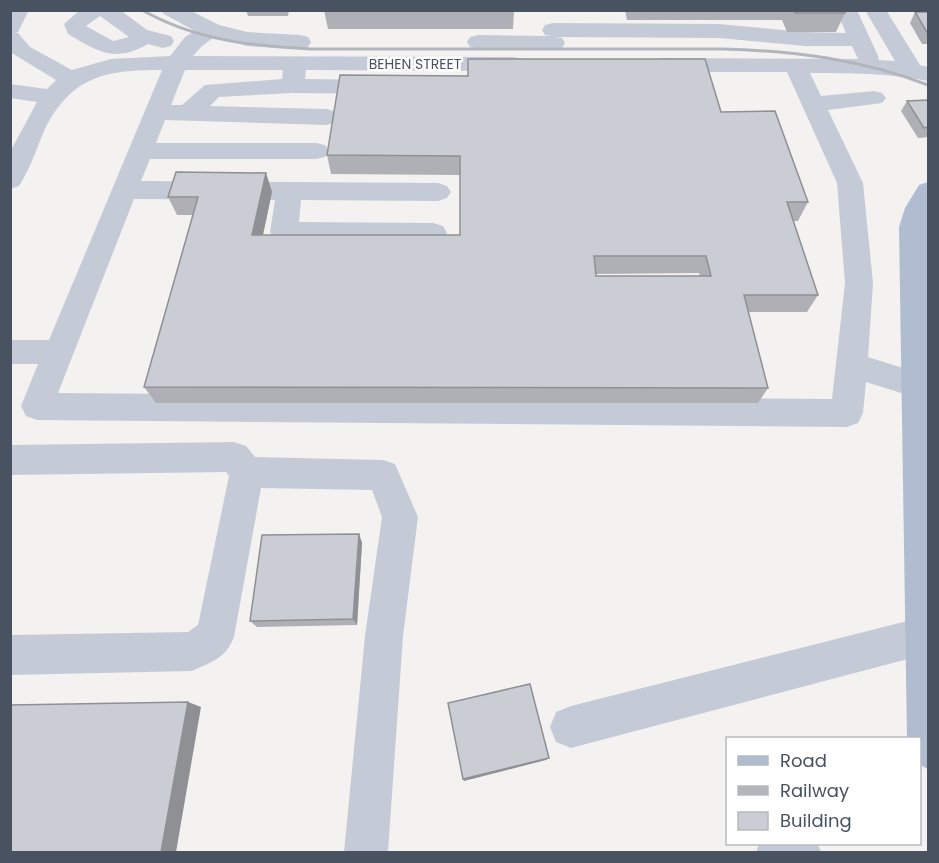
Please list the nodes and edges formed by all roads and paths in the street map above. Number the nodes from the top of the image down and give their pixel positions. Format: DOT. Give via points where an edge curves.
graph roads {
  1 [pos="18,10"];
  2 [pos="95,10"];
  3 [pos="106,10"];
  4 [pos="171,10"];
  5 [pos="846,10"];
  6 [pos="875,10"];
  7 [pos="10,27"];
  8 [pos="211,30"];
  9 [pos="146,36"];
  10 [pos="554,37"];
  11 [pos="10,38"];
  12 [pos="860,40"];
  13 [pos="320,42"];
  14 [pos="460,42"];
  15 [pos="182,56"];
  16 [pos="640,65"];
  17 [pos="795,66"];
  18 [pos="871,66"];
  19 [pos="920,72"];
  20 [pos="294,75"];
  21 [pos="77,76"];
  22 [pos="399,87"];
  23 [pos="10,91"];
  24 [pos="51,97"];
  25 [pos="874,98"];
  26 [pos="813,104"];
  27 [pos="157,112"];
  28 [pos="189,113"];
  29 [pos="327,117"];
  30 [pos="141,151"];
  31 [pos="316,151"];
  32 [pos="10,180"];
  33 [pos="124,190"];
  34 [pos="289,191"];
  35 [pos="928,191"];
  36 [pos="438,192"];
  37 [pos="433,232"];
  38 [pos="10,352"];
  39 [pos="57,352"];
  40 [pos="851,365"];
  41 [pos="917,385"];
  42 [pos="923,439"];
  43 [pos="10,460"];
  44 [pos="247,471"];
  45 [pos="923,636"];
  46 [pos="10,655"];
  47 [pos="571,727"];
  48 [pos="928,748"];
  49 [pos="366,852"];
  50 [pos="778,852"];
  51 [pos="799,852"];
  1 -- 7 [label="street"];
  2 -- 9 [label="street" via="75,24 76,29 108,49 126,48"];
  3 -- 9 [label="street"];
  4 -- 8 [label="street"];
  5 -- 12 [label="street"];
  6 -- 19 [label="street"];
  8 -- 13 [label="street" via="247,39"];
  8 -- 15 [label="street" via="193,42"];
  9 -- 15 [label="street"];
  10 -- 12 [label="street" via="719,31"];
  10 -- 14 [label="street"];
  10 -- 20 [label="street, BEHEN STREET"];
  11 -- 21 [label="street" via="22,51"];
  12 -- 18 [label="street"];
  15 -- 20 [label="street, BEHEN STREET"];
  15 -- 21 [label="street, BEHEN STREET" via="116,64"];
  15 -- 27 [label="street"];
  16 -- 17 [label="street"];
  17 -- 18 [label="street"];
  17 -- 26 [label="street"];
  18 -- 19 [label="street"];
  20 -- 22 [label="street"];
  20 -- 28 [label="street" via="213,90"];
  21 -- 24 [label="street"];
  23 -- 24 [label="street"];
  24 -- 32 [label="street"];
  25 -- 26 [label="street"];
  26 -- 40 [label="street" via="849,183 859,283"];
  27 -- 28 [label="street"];
  27 -- 30 [label="street"];
  28 -- 29 [label="street"];
  30 -- 31 [label="street"];
  30 -- 33 [label="street"];
  33 -- 34 [label="street"];
  33 -- 39 [label="street"];
  34 -- 36 [label="street"];
  34 -- 37 [label="street" via="284,232"];
  35 -- 41 [label="main road" via="913,227"];
  38 -- 39 [label="street"];
  39 -- 40 [label="street" via="37,406 847,413"];
  40 -- 41 [label="street"];
  41 -- 42 [label="main road"];
  42 -- 45 [label="main road"];
  43 -- 44 [label="street" via="234,457"];
  44 -- 46 [label="street" via="215,637 192,651"];
  44 -- 49 [label="street" via="383,475 400,517 384,636"];
  45 -- 47 [label="street"];
  45 -- 48 [label="main road"];
  50 -- 51 [label="street"];
}
